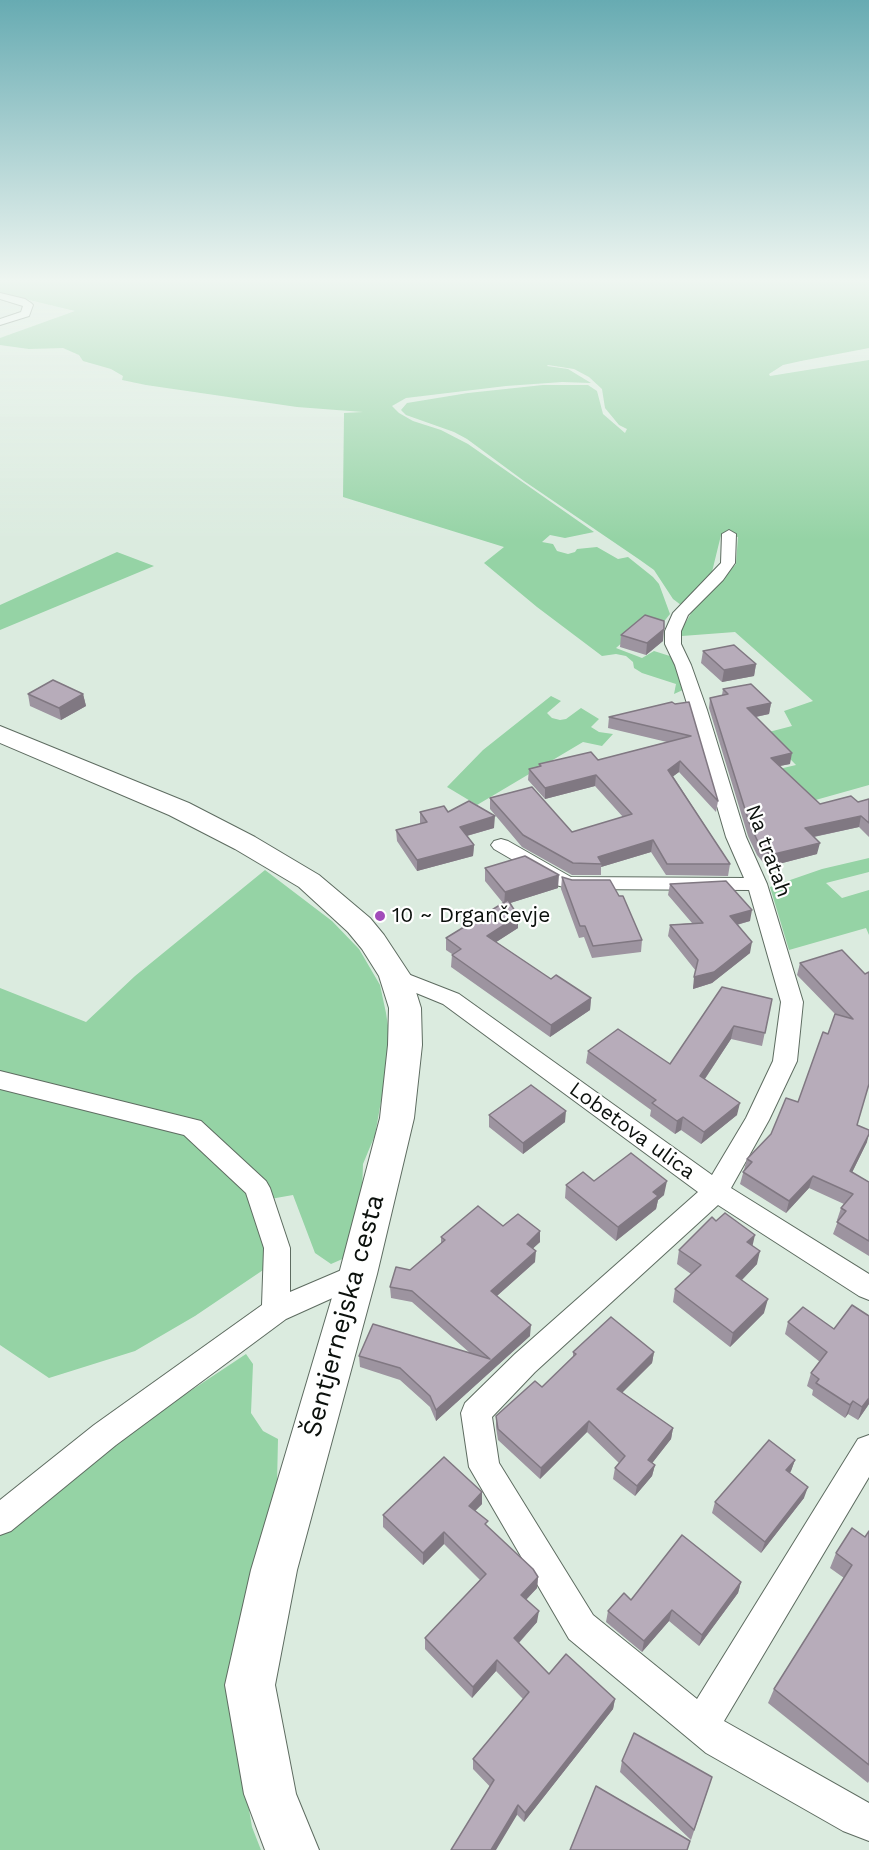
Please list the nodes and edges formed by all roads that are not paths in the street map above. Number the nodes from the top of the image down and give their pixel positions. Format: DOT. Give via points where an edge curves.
graph roads {
  1 [pos="729,534"];
  2 [pos="0,734"];
  3 [pos="501,846"];
  4 [pos="757,884"];
  5 [pos="395,976"];
  6 [pos="0,1080"];
  7 [pos="716,1191"];
  8 [pos="358,1274"];
  9 [pos="869,1288"];
  10 [pos="276,1311"];
  11 [pos="869,1449"];
  12 [pos="0,1520"];
  13 [pos="701,1725"];
  14 [pos="869,1822"];
  15 [pos="292,1850"];
  1 -- 4 [label="street, Na tratah" via="728,563 681,614 672,644 698,710 736,837"];
  2 -- 5 [label="main road, Šentjernejska cesta" via="127,785 245,843 309,881 373,942"];
  3 -- 4 [label="street" via="571,883"];
  4 -- 7 [label="street, Na tratah" via="792,1002 785,1061"];
  5 -- 7 [label="street, Lobetova ulica" via="451,999"];
  5 -- 8 [label="main road, Šentjernejska cesta" via="405,1008 397,1118"];
  6 -- 10 [label="street" via="192,1128 257,1188 277,1248"];
  7 -- 9 [label="street, Lobetova ulica"];
  7 -- 13 [label="street, Na tratah" via="525,1363 476,1413 484,1467 581,1627"];
  8 -- 10 [label="street"];
  8 -- 15 [label="main road, Šentjernejska cesta" via="274,1570 250,1685 270,1794"];
  10 -- 12 [label="street" via="105,1435"];
  11 -- 13 [label="street"];
  13 -- 14 [label="street" via="729,1745"];
}
